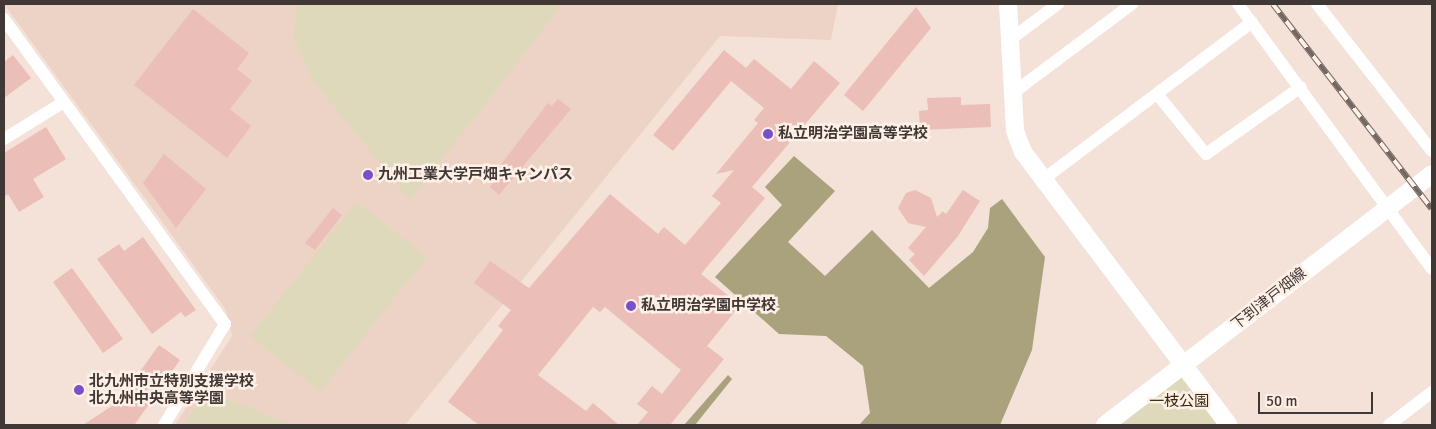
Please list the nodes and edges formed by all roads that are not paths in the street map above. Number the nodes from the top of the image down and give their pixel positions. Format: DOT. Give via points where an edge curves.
graph roads {
  1 [pos="1008,4"];
  2 [pos="1058,4"];
  3 [pos="1132,4"];
  4 [pos="1238,4"];
  5 [pos="1317,4"];
  6 [pos="4,19"];
  7 [pos="1252,22"];
  8 [pos="1011,39"];
  9 [pos="1300,87"];
  10 [pos="1013,93"];
  11 [pos="1156,94"];
  12 [pos="64,102"];
  13 [pos="4,139"];
  14 [pos="1432,151"];
  15 [pos="1432,174"];
  16 [pos="1041,180"];
  17 [pos="1387,208"];
  18 [pos="1432,269"];
  19 [pos="1184,364"];
  20 [pos="1432,392"];
  21 [pos="164,425"];
  22 [pos="1105,425"];
  23 [pos="1229,425"];
  24 [pos="1389,425"];
  1 -- 8 [label="street"];
  2 -- 8 [label="street"];
  3 -- 10 [label="street"];
  4 -- 7 [label="street"];
  5 -- 14 [label="street"];
  6 -- 12 [label="street"];
  7 -- 9 [label="street"];
  7 -- 11 [label="street"];
  8 -- 10 [label="street"];
  9 -- 11 [label="street" via="1206,154"];
  9 -- 17 [label="street"];
  10 -- 16 [label="street" via="1016,131"];
  11 -- 16 [label="street"];
  12 -- 13 [label="street"];
  12 -- 21 [label="street" via="225,324"];
  15 -- 17 [label="street, 下到津戸畑線"];
  16 -- 19 [label="street"];
  17 -- 18 [label="street"];
  17 -- 19 [label="street, 下到津戸畑線"];
  19 -- 22 [label="street, 下到津戸畑線"];
  19 -- 23 [label="street"];
  20 -- 24 [label="street"];
}
